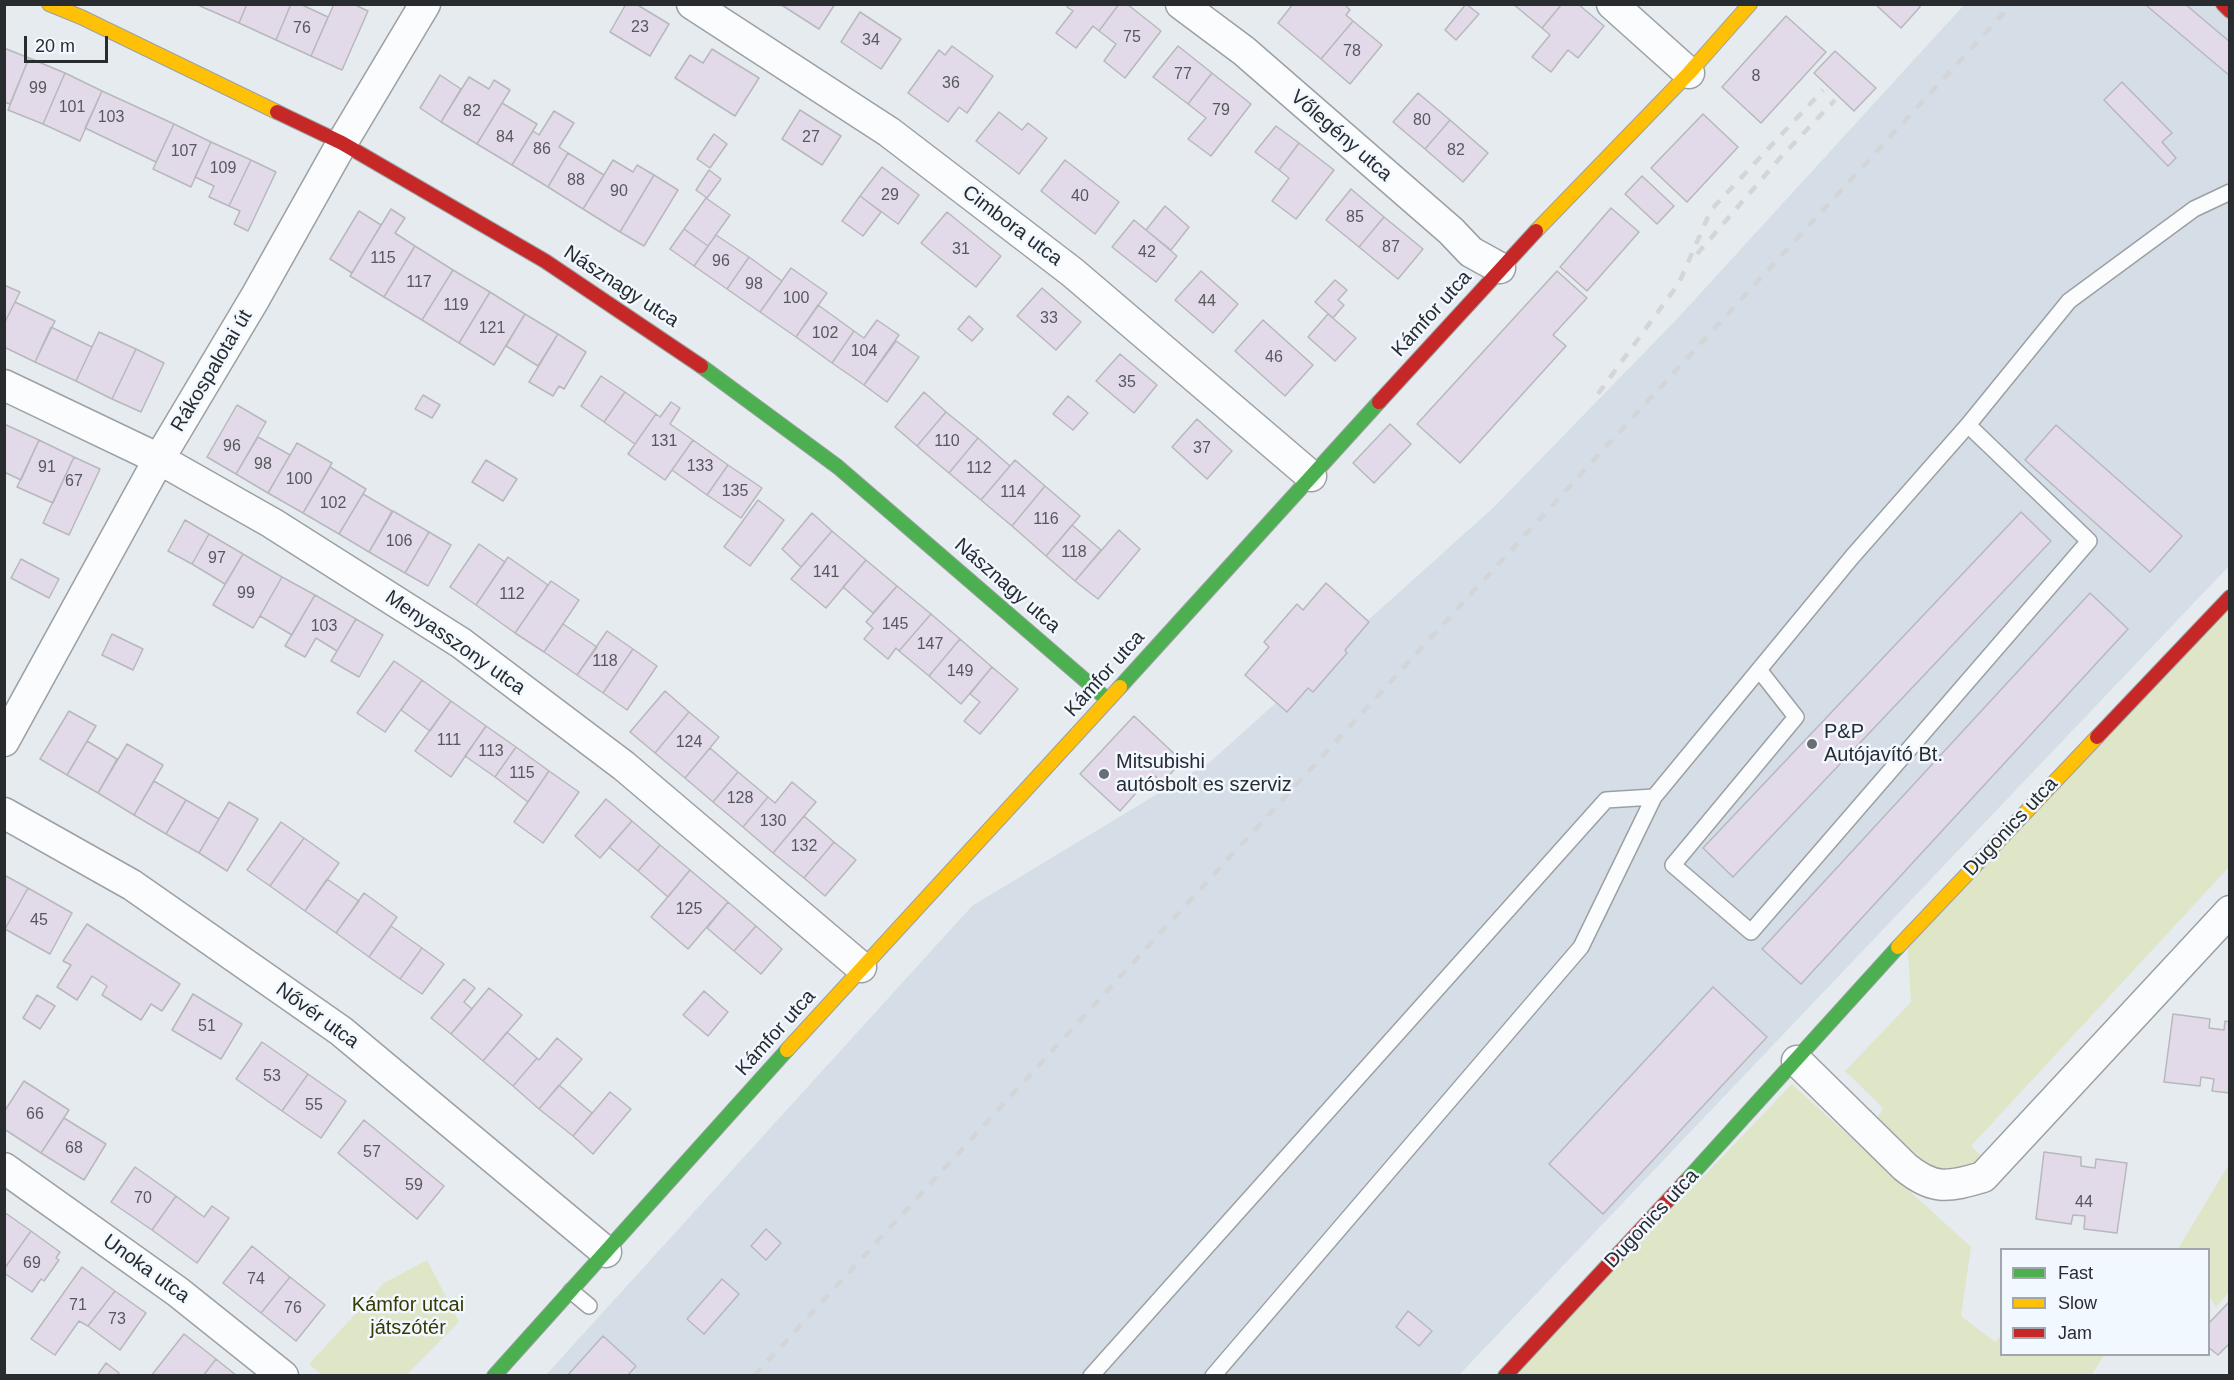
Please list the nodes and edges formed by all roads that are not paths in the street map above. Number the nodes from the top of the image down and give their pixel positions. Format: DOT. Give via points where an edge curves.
graph roads {
  1 [pos="49,4"];
  2 [pos="425,4"];
  3 [pos="692,4"];
  4 [pos="1181,4"];
  5 [pos="1612,4"];
  6 [pos="1750,4"];
  7 [pos="2223,4"];
  8 [pos="2229,11"];
  9 [pos="1689,73"];
  10 [pos="342,144"];
  11 [pos="2229,192"];
  12 [pos="1500,268"];
  13 [pos="4,385"];
  14 [pos="1968,425"];
  15 [pos="159,459"];
  16 [pos="1311,476"];
  17 [pos="2229,597"];
  18 [pos="1760,671"];
  19 [pos="1108,700"];
  20 [pos="4,741"];
  21 [pos="1654,797"];
  22 [pos="4,813"];
  23 [pos="2229,911"];
  24 [pos="861,967"];
  25 [pos="1797,1061"];
  26 [pos="4,1168"];
  27 [pos="606,1252"];
  28 [pos="571,1291"];
  29 [pos="589,1306"];
  30 [pos="283,1376"];
  31 [pos="494,1376"];
  32 [pos="1091,1376"];
  33 [pos="1214,1376"];
  34 [pos="1505,1376"];
  1 -- 10 [label="street, Násznagy utca"];
  2 -- 10 [label="street, Rákospalotai út"];
  3 -- 16 [label="street, Cimbora utca" via="898,139 1072,272"];
  4 -- 12 [label="street, Vőlegény utca" via="1245,51 1471,252"];
  5 -- 9 [label="street"];
  6 -- 9 [label="street, Kámfor utca"];
  7 -- 8 [label="street"];
  9 -- 12 [label="street, Kámfor utca"];
  10 -- 15 [label="street, Rákospalotai út"];
  10 -- 19 [label="street, Násznagy utca" via="545,261 677,348 838,467"];
  11 -- 14 [label="lane" via="2194,209 2069,301"];
  12 -- 16 [label="street, Kámfor utca"];
  13 -- 15 [label="street, Menyasszony utca"];
  14 -- 18 [label="lane" via="1852,557"];
  14 -- 18 [label="lane" via="2089,541 1751,932 1673,865 1796,717"];
  15 -- 20 [label="street, Rákospalotai út"];
  15 -- 24 [label="street, Menyasszony utca" via="272,523 461,643 624,766"];
  16 -- 19 [label="street, Kámfor utca"];
  17 -- 25 [label="street, Dugonics utca" via="1907,937"];
  18 -- 21 [label="lane"];
  19 -- 24 [label="street, Kámfor utca"];
  21 -- 32 [label="lane" via="1606,800"];
  21 -- 33 [label="lane" via="1581,946"];
  22 -- 27 [label="street, Nővér utca" via="132,885 341,1031"];
  23 -- 25 [label="street" via="1983,1177 1952,1186 1922,1181"];
  24 -- 27 [label="street, Kámfor utca"];
  25 -- 34 [label="street, Dugonics utca"];
  26 -- 30 [label="street, Unoka utca" via="178,1292"];
  27 -- 28 [label="street, Kámfor utca"];
  28 -- 29 [label="lane"];
  28 -- 31 [label="street, Kámfor utca"];
}
